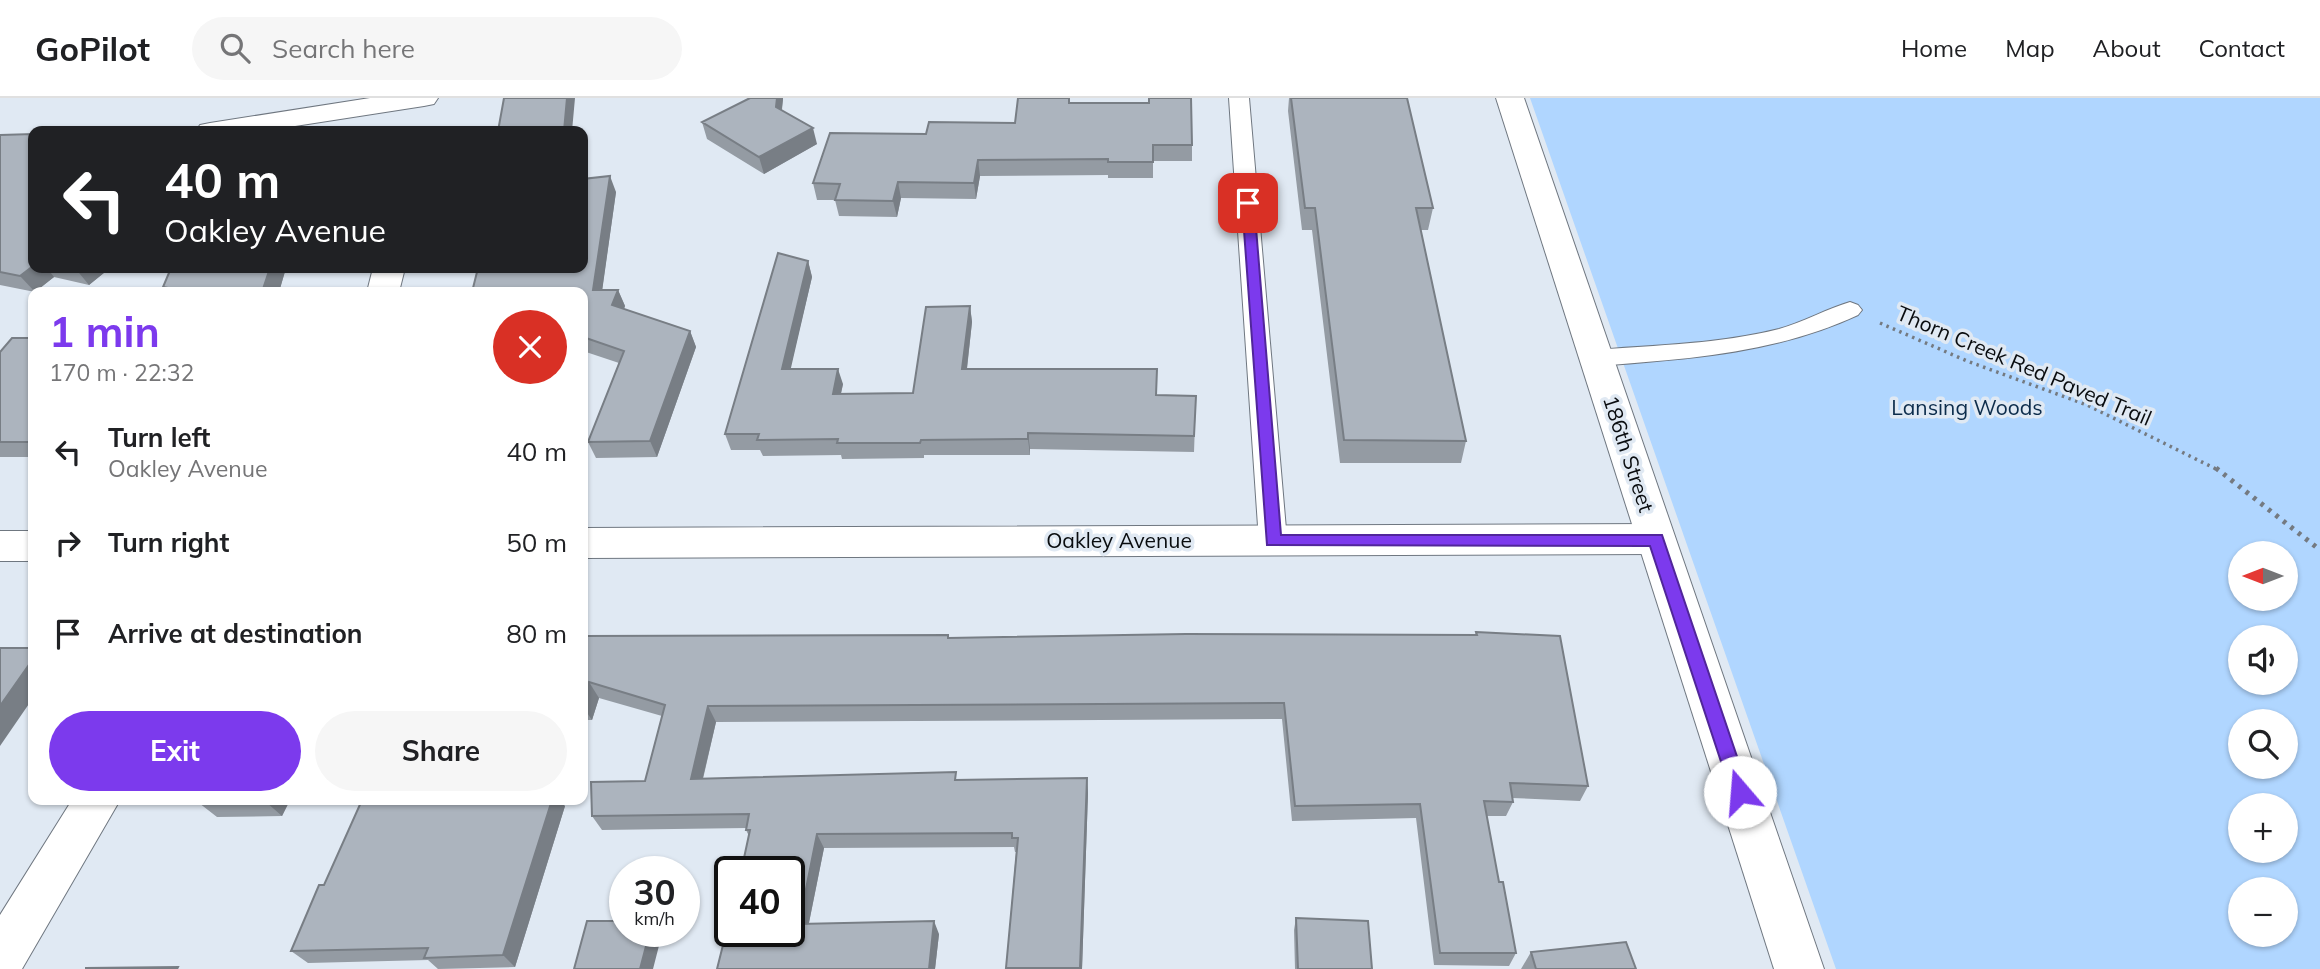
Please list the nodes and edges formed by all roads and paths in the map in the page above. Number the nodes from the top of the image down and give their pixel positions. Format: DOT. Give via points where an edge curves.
graph roads {
  1 [pos="1239,98"];
  2 [pos="1510,98"];
  3 [pos="422,106"];
  4 [pos="252,126"];
  5 [pos="1850,310"];
  6 [pos="1596,358"];
  7 [pos="1656,540"];
  8 [pos="1273,541"];
  9 [pos="588,543"];
  10 [pos="0,546"];
  11 [pos="28,546"];
  12 [pos="2320,550"];
  13 [pos="94,805"];
  14 [pos="0,960"];
  15 [pos="1799,969"];
  1 -- 8 [label="lane"];
  2 -- 6 [label="street, 186th Street"];
  3 -- 4 [label="street"];
  5 -- 6 [label="lane" via="1774,338"];
  5 -- 12 [label="path, Thorn Creek Red Paved Trail" via="2087,405 2216,468"];
  6 -- 7 [label="street, 186th Street"];
  7 -- 8 [label="street, Oakley Avenue"];
  7 -- 15 [label="street, 186th Street"];
  8 -- 9 [label="street, Oakley Avenue"];
  10 -- 11 [label="street"];
  13 -- 14 [label="street"];
}
